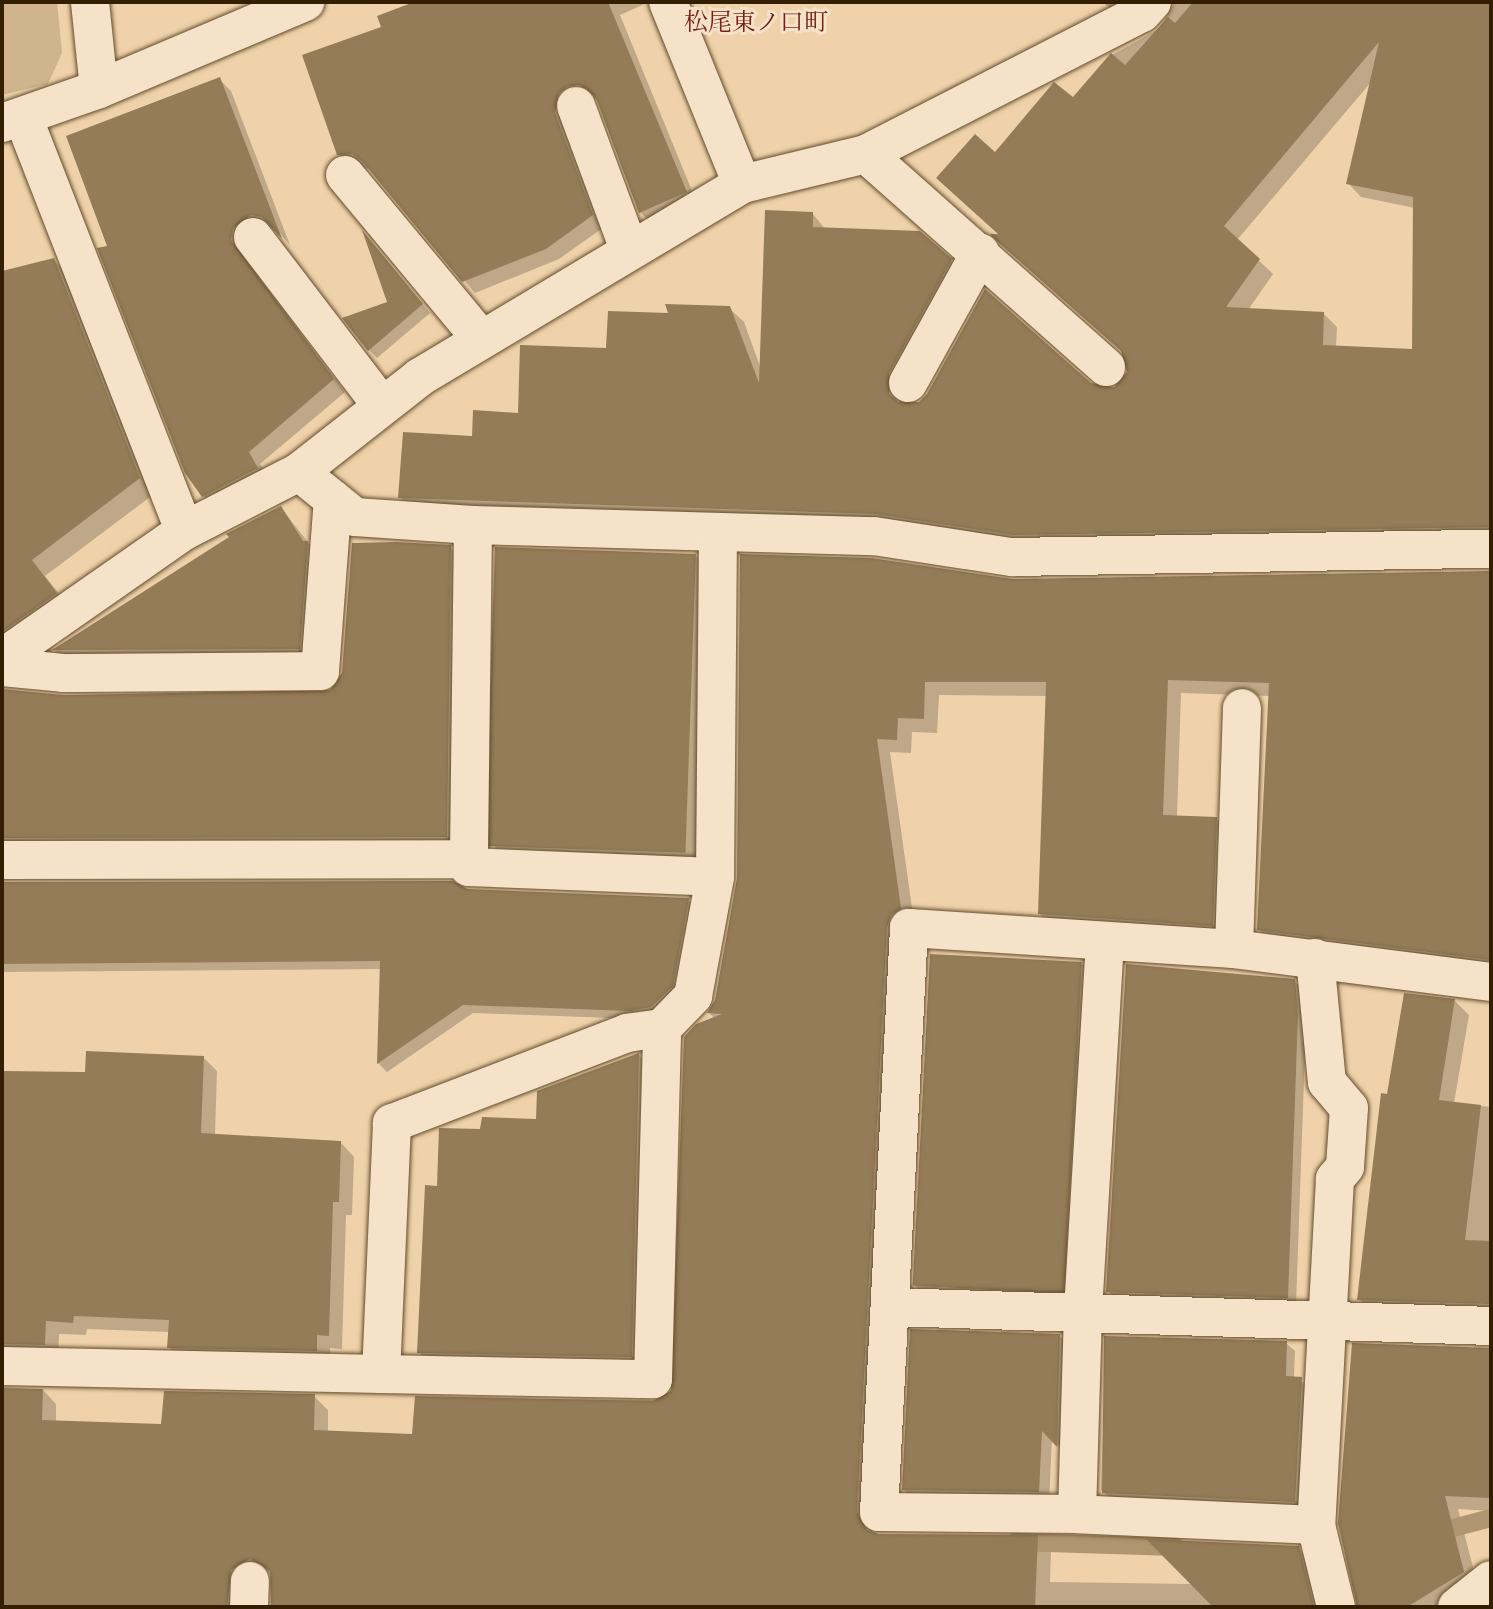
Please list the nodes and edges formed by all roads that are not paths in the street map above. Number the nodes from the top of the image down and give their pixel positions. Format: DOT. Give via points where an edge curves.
graph roads {
  1 [pos="90,2"];
  2 [pos="305,2"];
  3 [pos="668,2"];
  4 [pos="1152,2"];
  5 [pos="99,89"];
  6 [pos="576,106"];
  7 [pos="13,120"];
  8 [pos="866,154"];
  9 [pos="345,175"];
  10 [pos="742,184"];
  11 [pos="253,237"];
  12 [pos="629,249"];
  13 [pos="980,253"];
  14 [pos="481,339"];
  15 [pos="1106,367"];
  16 [pos="908,383"];
  17 [pos="382,406"];
  18 [pos="299,472"];
  19 [pos="333,499"];
  20 [pos="473,525"];
  21 [pos="184,531"];
  22 [pos="718,534"];
  23 [pos="1491,549"];
  24 [pos="2,659"];
  25 [pos="2,667"];
  26 [pos="1242,708"];
  27 [pos="469,859"];
  28 [pos="2,860"];
  29 [pos="715,877"];
  30 [pos="1105,942"];
  31 [pos="1234,948"];
  32 [pos="1315,958"];
  33 [pos="1491,982"];
  34 [pos="663,1028"];
  35 [pos="891,1307"];
  36 [pos="1083,1311"];
  37 [pos="1325,1319"];
  38 [pos="1491,1326"];
  39 [pos="2,1366"];
  40 [pos="381,1374"];
  41 [pos="1077,1514"];
  42 [pos="1316,1525"];
  43 [pos="1491,1580"];
  44 [pos="1336,1607"];
  45 [pos="1457,1607"];
  1 -- 5 [label="street"];
  2 -- 5 [label="street"];
  3 -- 10 [label="street"];
  4 -- 8 [label="street" via="1142,13"];
  5 -- 7 [label="street"];
  6 -- 12 [label="street"];
  7 -- 21 [label="street"];
  8 -- 10 [label="street"];
  8 -- 13 [label="street"];
  9 -- 14 [label="street"];
  10 -- 12 [label="street"];
  11 -- 17 [label="street"];
  12 -- 14 [label="street"];
  13 -- 15 [label="street"];
  13 -- 16 [label="street"];
  14 -- 17 [label="street"];
  17 -- 18 [label="street"];
  18 -- 19 [label="street"];
  18 -- 21 [label="street"];
  19 -- 20 [label="street" via="355,517"];
  19 -- 25 [label="street" via="320,671 64,673"];
  20 -- 22 [label="street"];
  20 -- 27 [label="street"];
  21 -- 24 [label="street"];
  22 -- 23 [label="street" via="874,537 1012,557 1219,557 1331,548"];
  22 -- 29 [label="street"];
  26 -- 31 [label="street"];
  27 -- 28 [label="street"];
  27 -- 29 [label="street" via="469,867"];
  29 -- 34 [label="street" via="693,996"];
  30 -- 31 [label="street"];
  30 -- 35 [label="street" via="909,928"];
  30 -- 36 [label="street"];
  31 -- 32 [label="street"];
  32 -- 33 [label="street"];
  32 -- 37 [label="street" via="1327,1082 1349,1108 1345,1167 1335,1179"];
  34 -- 40 [label="street" via="627,1033 392,1123"];
  34 -- 40 [label="street" via="653,1379"];
  35 -- 36 [label="street"];
  35 -- 41 [label="street" via="879,1512"];
  36 -- 37 [label="street"];
  36 -- 41 [label="street"];
  37 -- 38 [label="street"];
  37 -- 42 [label="street"];
  39 -- 40 [label="street"];
  41 -- 42 [label="street"];
  42 -- 44 [label="street"];
  43 -- 45 [label="street"];
}
